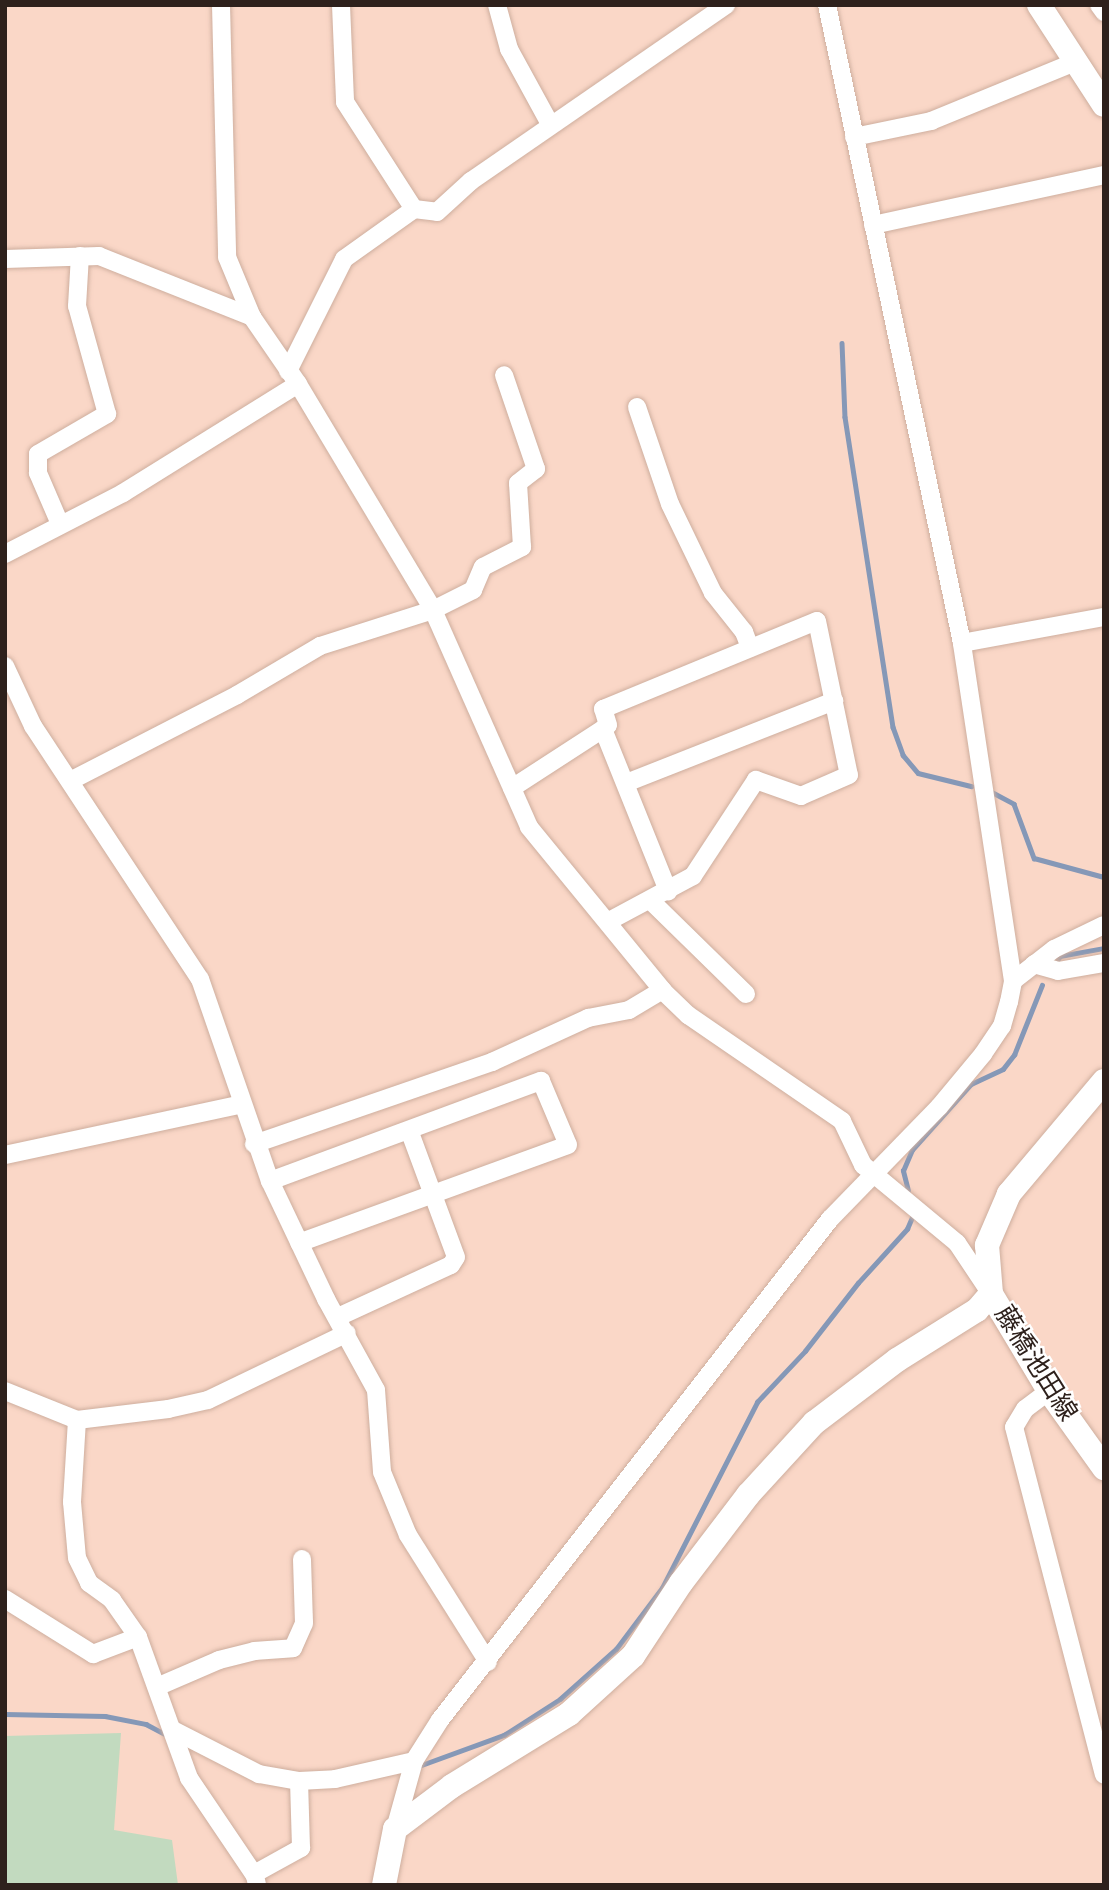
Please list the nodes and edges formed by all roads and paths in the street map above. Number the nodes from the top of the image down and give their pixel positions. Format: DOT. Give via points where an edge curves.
graph roads {
  1 [pos="221,5"];
  2 [pos="341,5"];
  3 [pos="497,5"];
  4 [pos="726,5"];
  5 [pos="827,5"];
  6 [pos="1039,5"];
  7 [pos="1099,5"];
  8 [pos="1104,12"];
  9 [pos="1075,62"];
  10 [pos="1104,105"];
  11 [pos="550,124"];
  12 [pos="854,137"];
  13 [pos="1104,175"];
  14 [pos="414,209"];
  15 [pos="873,225"];
  16 [pos="80,256"];
  17 [pos="5,259"];
  18 [pos="252,317"];
  19 [pos="503,376"];
  20 [pos="293,378"];
  21 [pos="636,407"];
  22 [pos="60,524"];
  23 [pos="5,554"];
  24 [pos="433,610"];
  25 [pos="1104,617"];
  26 [pos="962,643"];
  27 [pos="750,648"];
  28 [pos="5,666"];
  29 [pos="834,701"];
  30 [pos="603,729"];
  31 [pos="70,781"];
  32 [pos="626,783"];
  33 [pos="512,788"];
  34 [pos="668,891"];
  35 [pos="651,901"];
  36 [pos="609,921"];
  37 [pos="1104,925"];
  38 [pos="1104,963"];
  39 [pos="1034,964"];
  40 [pos="1013,981"];
  41 [pos="662,990"];
  42 [pos="746,994"];
  43 [pos="1104,1081"];
  44 [pos="242,1104"];
  45 [pos="409,1130"];
  46 [pos="254,1144"];
  47 [pos="5,1155"];
  48 [pos="875,1176"];
  49 [pos="270,1181"];
  50 [pos="432,1195"];
  51 [pos="299,1243"];
  52 [pos="991,1294"];
  53 [pos="342,1325"];
  54 [pos="5,1391"];
  55 [pos="1049,1391"];
  56 [pos="77,1420"];
  57 [pos="1103,1466"];
  58 [pos="302,1559"];
  59 [pos="5,1599"];
  60 [pos="138,1637"];
  61 [pos="488,1662"];
  62 [pos="159,1686"];
  63 [pos="173,1730"];
  64 [pos="414,1761"];
  65 [pos="1104,1775"];
  66 [pos="299,1781"];
  67 [pos="395,1829"];
  68 [pos="255,1879"];
  69 [pos="384,1885"];
  1 -- 18 [label="street" via="227,257"];
  2 -- 14 [label="street" via="345,102"];
  3 -- 11 [label="street" via="509,49"];
  4 -- 11 [label="street"];
  5 -- 12 [label="street"];
  6 -- 9 [label="street"];
  7 -- 8 [label="street"];
  9 -- 10 [label="street"];
  9 -- 12 [label="street" via="931,121"];
  11 -- 14 [label="street" via="437,212"];
  12 -- 15 [label="street"];
  13 -- 15 [label="street"];
  14 -- 20 [label="street" via="344,259"];
  15 -- 26 [label="street"];
  16 -- 17 [label="street"];
  16 -- 18 [label="street" via="99,256 148,272"];
  16 -- 22 [label="street" via="77,306 107,414 38,454 38,473"];
  18 -- 20 [label="street"];
  19 -- 24 [label="street" via="536,469 518,482 522,547 483,567 473,590"];
  20 -- 22 [label="street" via="123,492"];
  20 -- 24 [label="street"];
  21 -- 27 [label="street" via="670,504 713,593 744,632"];
  22 -- 23 [label="street"];
  24 -- 31 [label="street" via="320,646 237,695"];
  24 -- 33 [label="street"];
  25 -- 26 [label="street"];
  26 -- 40 [label="street"];
  27 -- 29 [label="street" via="817,621"];
  27 -- 30 [label="street" via="603,709 608,725"];
  28 -- 31 [label="street" via="33,726"];
  29 -- 32 [label="street"];
  29 -- 34 [label="street" via="849,775 801,796 756,780 693,876"];
  30 -- 32 [label="street"];
  30 -- 33 [label="street"];
  31 -- 44 [label="street" via="200,979 217,1017"];
  32 -- 34 [label="street"];
  33 -- 36 [label="street" via="542,845"];
  34 -- 35 [label="street"];
  35 -- 36 [label="street"];
  35 -- 42 [label="street"];
  36 -- 41 [label="street"];
  37 -- 39 [label="street" via="1070,939"];
  38 -- 39 [label="street" via="1058,971"];
  39 -- 40 [label="street"];
  40 -- 48 [label="street" via="1002,1026 983,1054"];
  41 -- 46 [label="street" via="629,1010 569,1025 492,1062"];
  41 -- 48 [label="street" via="688,1015 842,1121 863,1165"];
  43 -- 52 [label="street, 藤橋池田線" via="1009,1194 987,1245"];
  44 -- 46 [label="street"];
  44 -- 47 [label="street"];
  45 -- 49 [label="street"];
  45 -- 50 [label="street"];
  45 -- 50 [label="street" via="541,1082 568,1145"];
  46 -- 49 [label="street"];
  48 -- 52 [label="street" via="957,1242"];
  48 -- 61 [label="street" via="830,1219 708,1381 615,1489"];
  49 -- 51 [label="street"];
  50 -- 51 [label="street"];
  50 -- 53 [label="street" via="456,1257 451,1265"];
  51 -- 53 [label="street"];
  52 -- 55 [label="street, 藤橋池田線"];
  52 -- 67 [label="street" via="977,1310 897,1360 814,1423 748,1495 633,1656 569,1714 452,1786"];
  53 -- 56 [label="street" via="208,1401"];
  53 -- 61 [label="street" via="376,1390 382,1472 408,1535"];
  54 -- 56 [label="street"];
  55 -- 57 [label="street, 藤橋池田線"];
  55 -- 65 [label="street" via="1025,1409 1014,1427"];
  56 -- 60 [label="street" via="72,1502 77,1558 89,1583 112,1600"];
  58 -- 62 [label="street" via="304,1623 293,1648 219,1660"];
  59 -- 60 [label="street" via="93,1654"];
  60 -- 62 [label="street"];
  61 -- 64 [label="street" via="440,1720"];
  62 -- 63 [label="street"];
  63 -- 66 [label="street" via="259,1774"];
  63 -- 68 [label="street" via="189,1778"];
  64 -- 66 [label="street" via="335,1779"];
  64 -- 67 [label="street"];
  66 -- 68 [label="street" via="301,1848"];
  67 -- 69 [label="street"];
}
